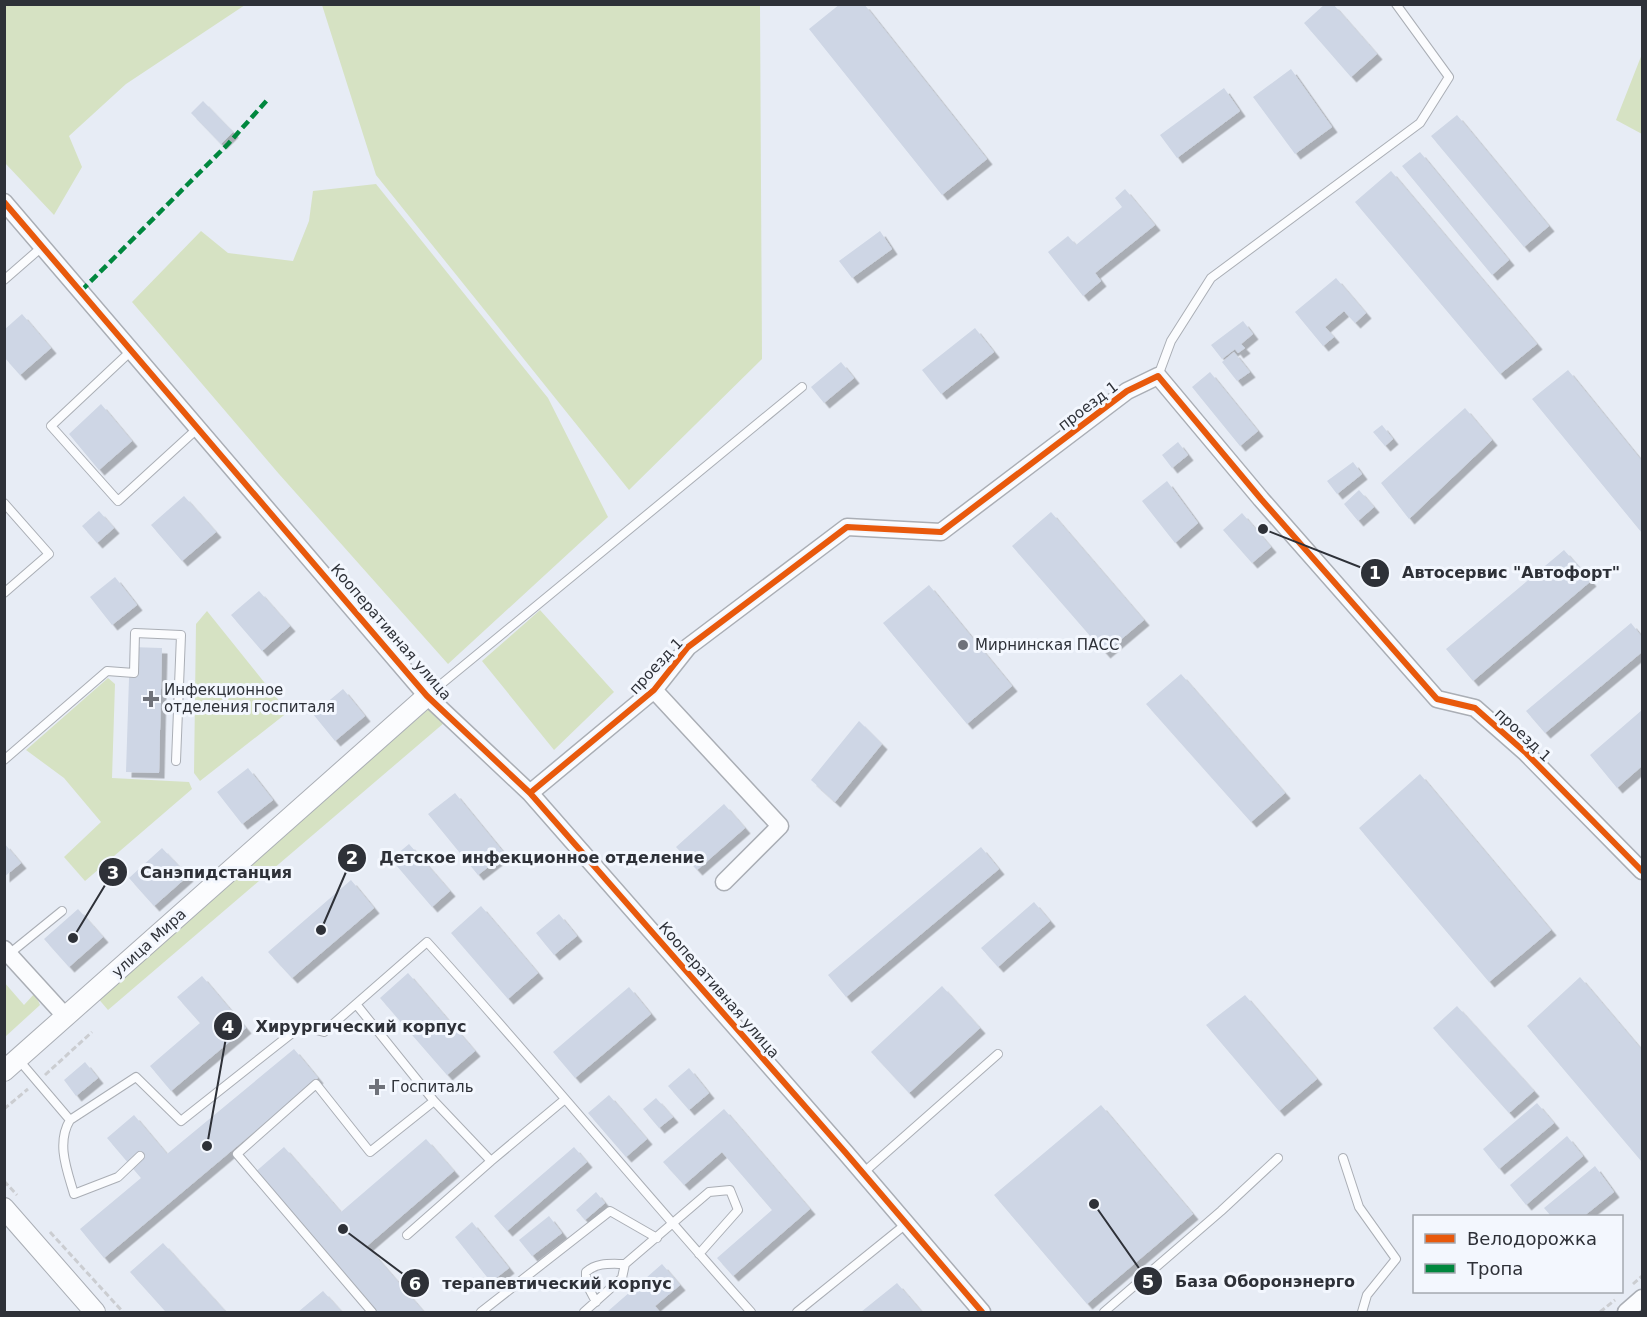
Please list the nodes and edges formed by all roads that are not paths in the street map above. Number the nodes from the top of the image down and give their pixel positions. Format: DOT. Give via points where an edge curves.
graph roads {
  1 [pos="1396,4"];
  2 [pos="4,202"];
  3 [pos="43,246"];
  4 [pos="4,280"];
  5 [pos="131,351"];
  6 [pos="1158,376"];
  7 [pos="802,387"];
  8 [pos="198,428"];
  9 [pos="4,503"];
  10 [pos="4,593"];
  11 [pos="654,690"];
  12 [pos="427,696"];
  13 [pos="4,760"];
  14 [pos="176,761"];
  15 [pos="530,793"];
  16 [pos="1642,871"];
  17 [pos="724,882"];
  18 [pos="62,911"];
  19 [pos="7,951"];
  20 [pos="356,1004"];
  21 [pos="66,1017"];
  22 [pos="998,1053"];
  23 [pos="11,1065"];
  24 [pos="564,1100"];
  25 [pos="434,1101"];
  26 [pos="70,1120"];
  27 [pos="140,1156"];
  28 [pos="1278,1158"];
  29 [pos="1344,1158"];
  30 [pos="491,1161"];
  31 [pos="863,1173"];
  32 [pos="12,1203"];
  33 [pos="672,1224"];
  34 [pos="906,1224"];
  35 [pos="407,1235"];
  36 [pos="657,1238"];
  37 [pos="699,1254"];
  38 [pos="625,1264"];
  39 [pos="1642,1298"];
  40 [pos="596,1302"];
  41 [pos="95,1312"];
  42 [pos="372,1312"];
  43 [pos="481,1312"];
  44 [pos="584,1312"];
  45 [pos="751,1312"];
  46 [pos="797,1312"];
  47 [pos="982,1312"];
  48 [pos="1104,1312"];
  49 [pos="1362,1312"];
  50 [pos="1626,1312"];
  1 -- 6 [label="lane" via="1449,77 1420,123 1211,278 1171,341"];
  2 -- 3 [label="street, Кооперативная улица"];
  3 -- 4 [label="lane"];
  3 -- 5 [label="street, Кооперативная улица"];
  5 -- 8 [label="street, Кооперативная улица"];
  5 -- 8 [label="lane" via="51,426 118,501"];
  6 -- 11 [label="street, проезд 1" via="1127,391 941,532 847,527 688,647"];
  6 -- 16 [label="street, проезд 1" via="1437,699 1475,708 1525,752"];
  7 -- 12 [label="lane"];
  8 -- 12 [label="street, Кооперативная улица"];
  9 -- 10 [label="lane" via="49,554"];
  11 -- 15 [label="street, проезд 1"];
  11 -- 17 [label="street" via="780,826"];
  12 -- 15 [label="street, Кооперативная улица"];
  12 -- 21 [label="street, улица Мира"];
  13 -- 14 [label="lane" via="107,671 134,673 135,633 181,635"];
  15 -- 31 [label="street, Кооперативная улица"];
  18 -- 19 [label="lane"];
  19 -- 21 [label="street"];
  20 -- 24 [label="lane" via="427,942"];
  20 -- 25 [label="lane"];
  20 -- 26 [label="lane" via="324,1032 301,1026 181,1120 136,1077"];
  21 -- 23 [label="street, улица Мира"];
  22 -- 31 [label="lane"];
  23 -- 26 [label="lane" via="37,1082"];
  24 -- 30 [label="lane"];
  24 -- 33 [label="lane"];
  25 -- 30 [label="lane"];
  25 -- 42 [label="lane" via="370,1152 316,1084 237,1154"];
  26 -- 27 [label="lane" via="64,1131 63,1159 74,1194 118,1177"];
  28 -- 48 [label="lane"];
  29 -- 49 [label="lane" via="1359,1207 1396,1259 1366,1295"];
  30 -- 35 [label="lane"];
  31 -- 34 [label="street, Кооперативная улица"];
  32 -- 41 [label="street"];
  33 -- 36 [label="lane"];
  33 -- 37 [label="lane"];
  33 -- 37 [label="lane" via="709,1192 730,1190 738,1210"];
  34 -- 46 [label="lane"];
  34 -- 47 [label="street, Кооперативная улица"];
  36 -- 38 [label="lane"];
  36 -- 43 [label="lane" via="610,1211"];
  37 -- 45 [label="lane"];
  38 -- 40 [label="lane" via="622,1278"];
  38 -- 40 [label="lane" via="600,1264 586,1272 586,1283"];
  39 -- 50 [label="street"];
  40 -- 44 [label="lane"];
}
